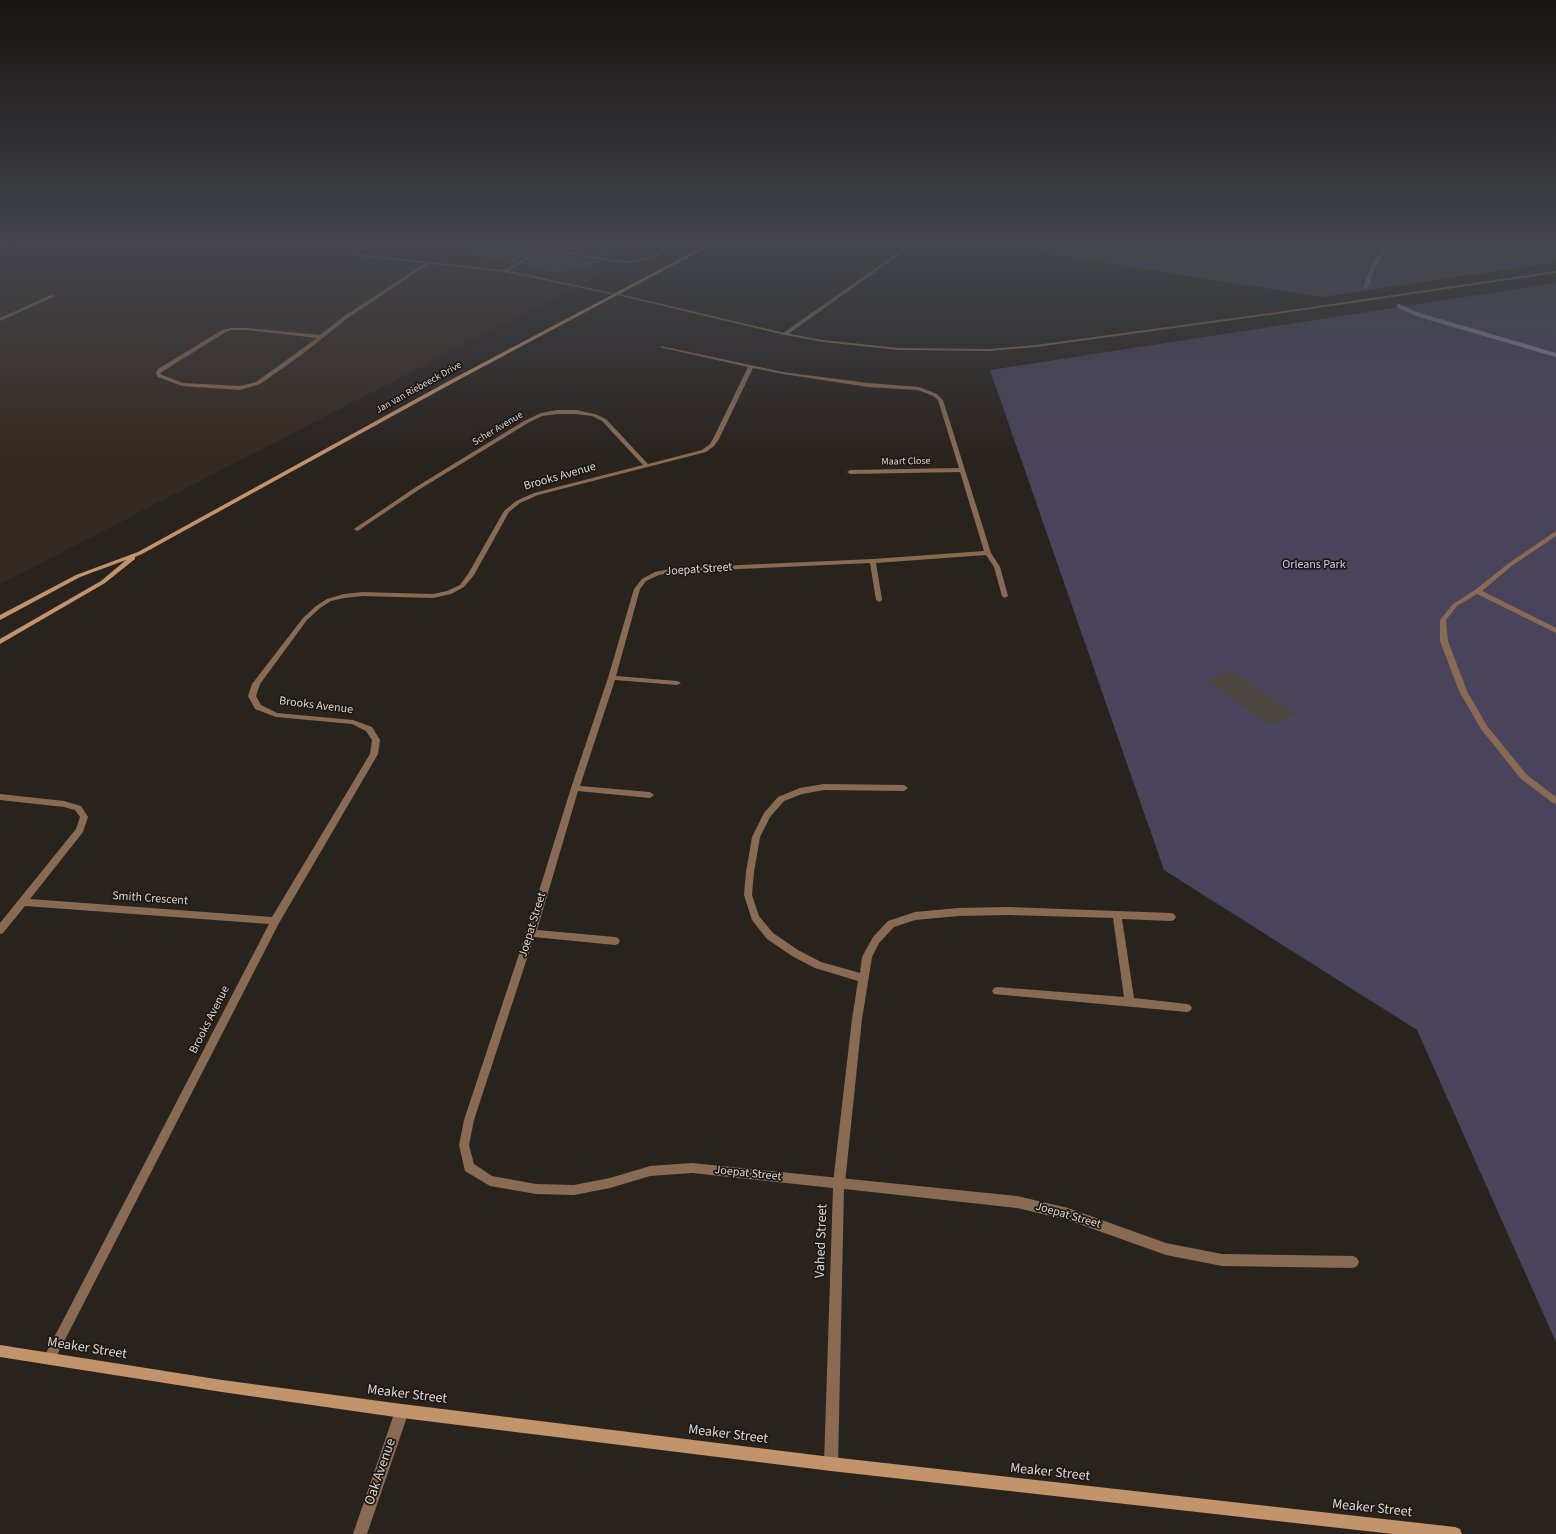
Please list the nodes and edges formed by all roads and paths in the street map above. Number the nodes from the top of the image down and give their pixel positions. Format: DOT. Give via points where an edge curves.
graph roads {
  1 [pos="10,316"];
  2 [pos="347,316"];
  3 [pos="574,316"];
  4 [pos="707,316"];
  5 [pos="811,316"];
  6 [pos="1265,316"];
  7 [pos="0,320"];
  8 [pos="785,334"];
  9 [pos="321,337"];
  10 [pos="663,347"];
  11 [pos="751,366"];
  12 [pos="647,466"];
  13 [pos="962,470"];
  14 [pos="850,472"];
  15 [pos="357,529"];
  16 [pos="1556,533"];
  17 [pos="140,553"];
  18 [pos="988,553"];
  19 [pos="873,561"];
  20 [pos="1477,591"];
  21 [pos="1005,596"];
  22 [pos="879,600"];
  23 [pos="0,618"];
  24 [pos="1556,631"];
  25 [pos="0,642"];
  26 [pos="612,678"];
  27 [pos="677,683"];
  28 [pos="575,788"];
  29 [pos="904,788"];
  30 [pos="650,795"];
  31 [pos="0,797"];
  32 [pos="1556,801"];
  33 [pos="23,902"];
  34 [pos="1117,916"];
  35 [pos="1171,917"];
  36 [pos="275,920"];
  37 [pos="0,930"];
  38 [pos="531,933"];
  39 [pos="614,941"];
  40 [pos="863,978"];
  41 [pos="997,991"];
  42 [pos="1130,1002"];
  43 [pos="1187,1008"];
  44 [pos="839,1183"];
  45 [pos="1353,1262"];
  46 [pos="0,1351"];
  47 [pos="49,1359"];
  48 [pos="402,1411"];
  49 [pos="831,1464"];
  50 [pos="360,1534"];
  51 [pos="1455,1534"];
  1 -- 7 [label="street"];
  2 -- 9 [label="street"];
  3 -- 17 [label="main road, Jan van Riebeeck Drive"];
  4 -- 8 [label="street"];
  5 -- 8 [label="street"];
  6 -- 8 [label="street" via="1020,347 943,351 844,344"];
  9 -- 9 [label="street" via="258,383 240,388 188,384 160,376 158,373 224,331 247,329"];
  10 -- 11 [label="street"];
  11 -- 12 [label="street, Brooks Avenue" via="712,444 704,451"];
  11 -- 13 [label="street" via="812,377 919,390 935,395 940,400"];
  12 -- 15 [label="street, Scher Avenue" via="604,420 576,412 541,415 418,488"];
  12 -- 36 [label="street, Brooks Avenue" via="536,494 518,502 507,511 471,575 462,586 449,593 433,596 344,596 328,600 305,619 256,684 252,696 258,707 276,715 353,722 369,729 376,740 374,754"];
  13 -- 14 [label="street, Maart Close"];
  13 -- 18 [label="street"];
  16 -- 20 [label="street"];
  17 -- 23 [label="main road, Jan van Riebeeck Drive" via="78,576"];
  17 -- 25 [label="main road, Jan van Riebeeck Drive" via="103,582"];
  18 -- 19 [label="street, Joepat Street"];
  18 -- 21 [label="street" via="997,567"];
  19 -- 22 [label="street"];
  19 -- 26 [label="street, Joepat Street" via="657,573 644,580 638,589"];
  20 -- 24 [label="street"];
  20 -- 32 [label="street" via="1455,605 1443,620 1444,641 1463,691 1484,727 1524,777"];
  26 -- 27 [label="street"];
  26 -- 28 [label="street, Joepat Street"];
  28 -- 30 [label="street"];
  28 -- 38 [label="street, Joepat Street"];
  29 -- 40 [label="street" via="824,787 800,791 781,799 767,815 756,837 748,896 755,916 770,936 818,965"];
  31 -- 33 [label="street" via="64,804 78,808 84,817 80,830"];
  33 -- 36 [label="street, Smith Crescent"];
  33 -- 37 [label="street"];
  34 -- 35 [label="street, Vahed Street"];
  34 -- 40 [label="street, Vahed Street" via="1008,911 915,916 891,924 876,940 867,957"];
  34 -- 42 [label="street"];
  36 -- 47 [label="street, Brooks Avenue"];
  38 -- 39 [label="street"];
  38 -- 44 [label="street, Joepat Street" via="469,1120 464,1145 469,1167 490,1181 536,1189 574,1190 610,1183 650,1170 692,1168"];
  40 -- 44 [label="street, Vahed Street"];
  41 -- 42 [label="street"];
  42 -- 43 [label="street"];
  44 -- 45 [label="street, Joepat Street" via="1017,1202 1068,1214 1166,1249 1222,1260"];
  44 -- 49 [label="street, Vahed Street"];
  46 -- 47 [label="main road, Meaker Street"];
  47 -- 48 [label="main road, Meaker Street"];
  48 -- 49 [label="main road, Meaker Street"];
  48 -- 50 [label="street, Oak Avenue"];
  49 -- 51 [label="main road, Meaker Street"];
}
